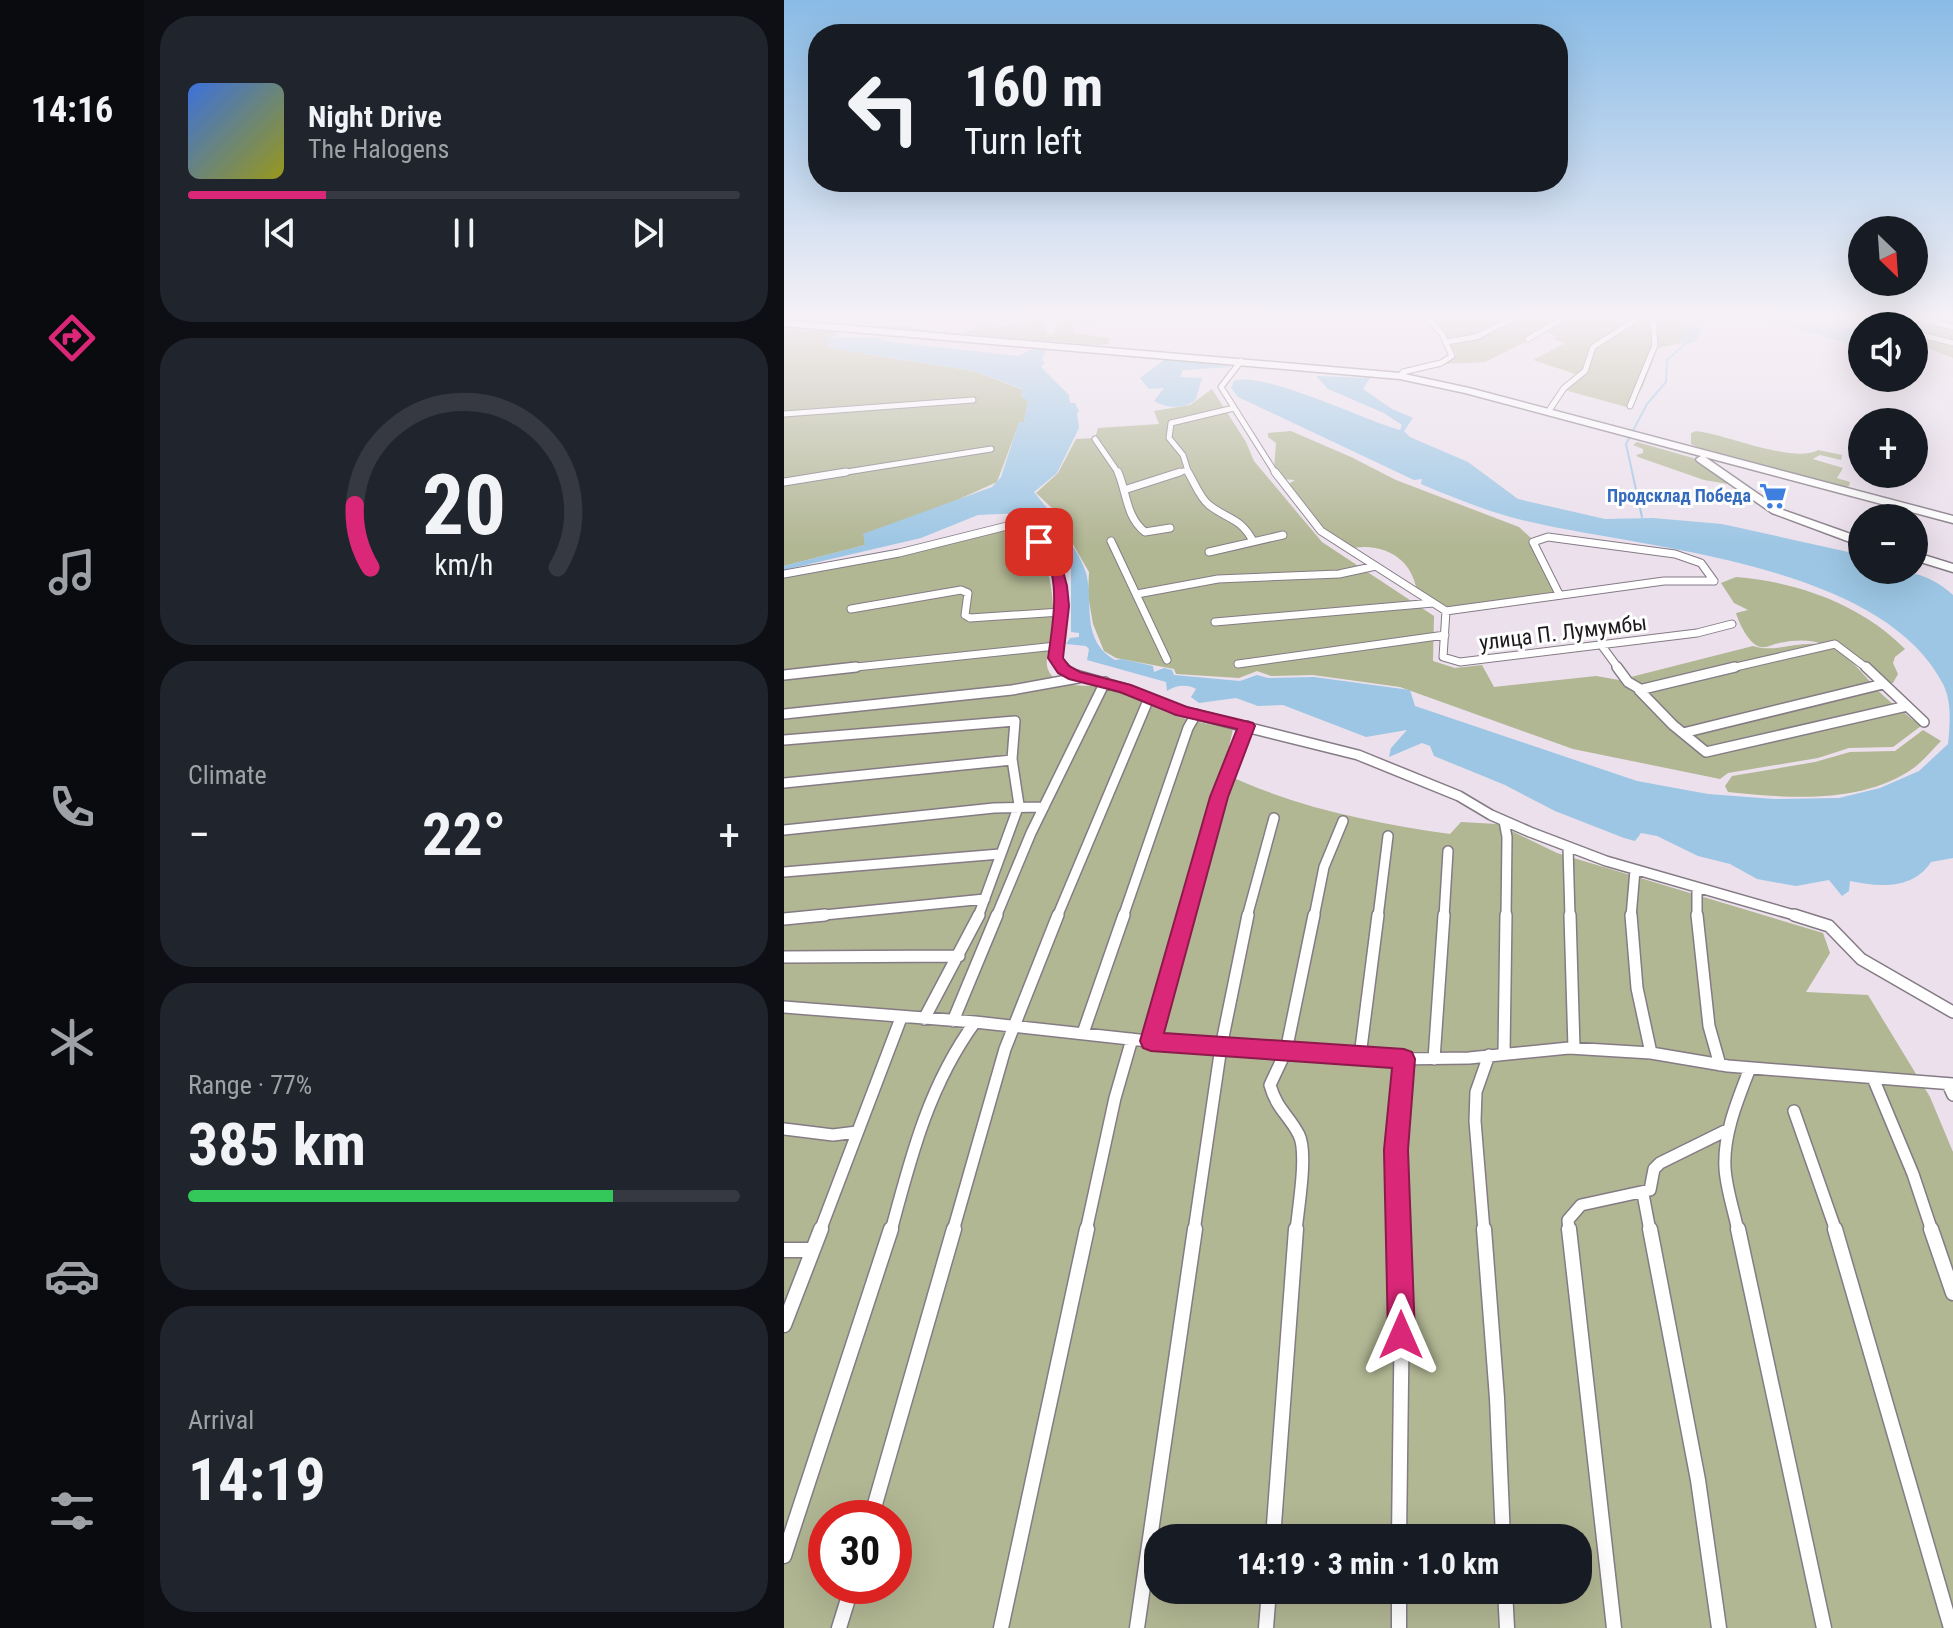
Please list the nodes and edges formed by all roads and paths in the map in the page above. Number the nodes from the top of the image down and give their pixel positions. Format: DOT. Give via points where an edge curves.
graph roads {
  1 [pos="1226,395"];
  2 [pos="1478,395"];
  3 [pos="1559,395"];
  4 [pos="1635,395"];
  5 [pos="973,400"];
  6 [pos="1630,406"];
  7 [pos="1234,408"];
  8 [pos="1548,412"];
  9 [pos="784,414"];
  10 [pos="1095,439"];
  11 [pos="1651,441"];
  12 [pos="991,449"];
  13 [pos="1187,470"];
  14 [pos="784,482"];
  15 [pos="1124,490"];
  16 [pos="1953,520"];
  17 [pos="1170,528"];
  18 [pos="1283,535"];
  19 [pos="1848,537"];
  20 [pos="1111,541"];
  21 [pos="1253,541"];
  22 [pos="1209,552"];
  23 [pos="1928,560"];
  24 [pos="1376,566"];
  25 [pos="1953,568"];
  26 [pos="784,574"];
  27 [pos="1137,594"];
  28 [pos="1559,594"];
  29 [pos="1433,603"];
  30 [pos="851,609"];
  31 [pos="1446,611"];
  32 [pos="1061,612"];
  33 [pos="1215,622"];
  34 [pos="1732,624"];
  35 [pos="1445,635"];
  36 [pos="1056,646"];
  37 [pos="1602,646"];
  38 [pos="1167,660"];
  39 [pos="1238,664"];
  40 [pos="784,675"];
  41 [pos="1082,677"];
  42 [pos="1105,682"];
  43 [pos="1883,684"];
  44 [pos="1640,689"];
  45 [pos="1149,698"];
  46 [pos="1907,706"];
  47 [pos="784,714"];
  48 [pos="1196,714"];
  49 [pos="1924,722"];
  50 [pos="1247,726"];
  51 [pos="1683,733"];
  52 [pos="784,740"];
  53 [pos="1012,760"];
  54 [pos="784,783"];
  55 [pos="1044,807"];
  56 [pos="1018,808"];
  57 [pos="1274,818"];
  58 [pos="1343,821"];
  59 [pos="1504,821"];
  60 [pos="784,830"];
  61 [pos="1388,836"];
  62 [pos="1568,847"];
  63 [pos="1448,851"];
  64 [pos="1000,854"];
  65 [pos="1635,870"];
  66 [pos="784,872"];
  67 [pos="1697,888"];
  68 [pos="985,899"];
  69 [pos="784,919"];
  70 [pos="959,956"];
  71 [pos="784,957"];
  72 [pos="784,1007"];
  73 [pos="1953,1012"];
  74 [pos="901,1018"];
  75 [pos="924,1019"];
  76 [pos="953,1021"];
  77 [pos="975,1022"];
  78 [pos="1016,1026"];
  79 [pos="1083,1033"];
  80 [pos="1132,1039"];
  81 [pos="1151,1041"];
  82 [pos="1221,1047"];
  83 [pos="1574,1048"];
  84 [pos="1286,1051"];
  85 [pos="1504,1053"];
  86 [pos="1651,1053"];
  87 [pos="1489,1055"];
  88 [pos="1360,1056"];
  89 [pos="1404,1059"];
  90 [pos="1434,1059"];
  91 [pos="1720,1065"];
  92 [pos="1750,1068"];
  93 [pos="1873,1078"];
  94 [pos="1951,1088"];
  95 [pos="1794,1111"];
  96 [pos="784,1129"];
  97 [pos="1729,1129"];
  98 [pos="857,1132"];
  99 [pos="1643,1194"];
  100 [pos="784,1250"];
  101 [pos="813,1250"];
  102 [pos="1953,1293"];
  103 [pos="784,1325"];
  104 [pos="876,1500"];
  105 [pos="1274,1524"];
  106 [pos="1399,1524"];
  107 [pos="1502,1524"];
  108 [pos="784,1556"];
  109 [pos="846,1604"];
  110 [pos="1268,1604"];
  111 [pos="1399,1604"];
  112 [pos="1506,1604"];
  113 [pos="839,1628"];
  114 [pos="1001,1628"];
  115 [pos="1137,1628"];
  116 [pos="1266,1628"];
  117 [pos="1399,1628"];
  118 [pos="1507,1628"];
  119 [pos="1614,1628"];
  120 [pos="1719,1628"];
  121 [pos="1824,1628"];
  122 [pos="1951,1628"];
  1 -- 7 [label="street"];
  2 -- 8 [label="highway"];
  3 -- 8 [label="street"];
  4 -- 6 [label="street"];
  5 -- 9 [label="street"];
  7 -- 13 [label="street" via="1169,425 1170,440"];
  7 -- 24 [label="street" via="1265,460 1321,531"];
  8 -- 11 [label="highway"];
  10 -- 15 [label="street" via="1101,455 1119,473"];
  11 -- 16 [label="highway"];
  11 -- 19 [label="highway" via="1708,462 1776,511"];
  12 -- 14 [label="street"];
  13 -- 15 [label="street"];
  13 -- 21 [label="street" via="1208,504 1234,517"];
  15 -- 17 [label="street" via="1132,519 1143,532"];
  18 -- 21 [label="street"];
  20 -- 27 [label="street"];
  21 -- 22 [label="street"];
  23 -- 25 [label="highway"];
  24 -- 27 [label="street" via="1339,574 1218,579"];
  24 -- 29 [label="street"];
  26 -- 32 [label="street" via="1011,525 1050,551"];
  27 -- 38 [label="street"];
  28 -- 28 [label="street, улица П. Лумумбы" via="1533,542 1548,537 1675,554 1701,563 1714,581 1664,581"];
  28 -- 31 [label="street, улица П. Лумумбы"];
  29 -- 31 [label="street"];
  29 -- 33 [label="street"];
  30 -- 32 [label="street" via="961,590 968,593 965,615 970,618"];
  31 -- 35 [label="street, улица П. Лумумбы"];
  32 -- 36 [label="street"];
  34 -- 37 [label="street, улица П. Лумумбы"];
  35 -- 37 [label="street, улица П. Лумумбы" via="1443,657 1460,662"];
  35 -- 39 [label="street"];
  36 -- 40 [label="street"];
  36 -- 41 [label="street" via="1059,666"];
  37 -- 44 [label="street" via="1622,676"];
  41 -- 42 [label="street"];
  41 -- 47 [label="street" via="1012,690"];
  42 -- 45 [label="street"];
  42 -- 55 [label="street"];
  43 -- 44 [label="street" via="1835,644"];
  43 -- 46 [label="street"];
  43 -- 51 [label="street"];
  44 -- 51 [label="street"];
  45 -- 48 [label="street"];
  45 -- 78 [label="street"];
  46 -- 49 [label="street"];
  46 -- 51 [label="street" via="1706,752"];
  48 -- 50 [label="street"];
  48 -- 79 [label="street"];
  50 -- 59 [label="street" via="1358,755 1459,796"];
  50 -- 81 [label="street" via="1219,797"];
  52 -- 53 [label="street" via="1006,720 1015,721"];
  53 -- 54 [label="street"];
  53 -- 56 [label="street"];
  55 -- 56 [label="street"];
  55 -- 76 [label="street"];
  56 -- 60 [label="street"];
  56 -- 64 [label="street"];
  57 -- 82 [label="street" via="1245,925"];
  58 -- 84 [label="street" via="1324,867"];
  59 -- 62 [label="street"];
  59 -- 85 [label="street"];
  61 -- 88 [label="street"];
  62 -- 65 [label="street"];
  62 -- 83 [label="street"];
  63 -- 90 [label="street"];
  64 -- 66 [label="street"];
  64 -- 68 [label="street"];
  65 -- 67 [label="street"];
  65 -- 86 [label="street" via="1631,917 1643,1028"];
  67 -- 73 [label="street" via="1829,926 1861,959"];
  67 -- 91 [label="street" via="1709,1026"];
  68 -- 69 [label="street"];
  68 -- 70 [label="street"];
  70 -- 71 [label="street"];
  70 -- 75 [label="street"];
  72 -- 74 [label="street"];
  74 -- 75 [label="street"];
  74 -- 98 [label="street"];
  75 -- 76 [label="street"];
  76 -- 77 [label="street"];
  77 -- 78 [label="street"];
  77 -- 108 [label="street" via="956,1044 926,1113"];
  78 -- 79 [label="street"];
  78 -- 104 [label="street"];
  79 -- 80 [label="street"];
  80 -- 81 [label="street"];
  80 -- 114 [label="street"];
  81 -- 82 [label="street"];
  82 -- 84 [label="street"];
  82 -- 115 [label="street"];
  83 -- 85 [label="street"];
  83 -- 86 [label="street"];
  84 -- 88 [label="street"];
  84 -- 105 [label="street" via="1273,1075 1271,1095 1300,1136 1302,1150"];
  85 -- 87 [label="street"];
  86 -- 91 [label="street"];
  87 -- 90 [label="street"];
  87 -- 107 [label="street" via="1476,1092 1475,1121"];
  88 -- 89 [label="street"];
  89 -- 90 [label="street"];
  89 -- 106 [label="street" via="1396,1150 1402,1303"];
  91 -- 92 [label="street"];
  92 -- 93 [label="street"];
  92 -- 97 [label="street"];
  93 -- 94 [label="street"];
  93 -- 102 [label="street" via="1913,1174"];
  95 -- 122 [label="street" via="1835,1229"];
  96 -- 98 [label="street"];
  97 -- 99 [label="street" via="1660,1163 1650,1190"];
  97 -- 121 [label="street" via="1728,1190"];
  98 -- 101 [label="street"];
  99 -- 119 [label="street" via="1576,1208 1567,1229"];
  99 -- 120 [label="street" via="1698,1480"];
  100 -- 101 [label="street"];
  101 -- 103 [label="street"];
  109 -- 113 [label="street"];
  110 -- 116 [label="street"];
  111 -- 117 [label="street"];
  112 -- 118 [label="street"];
}
